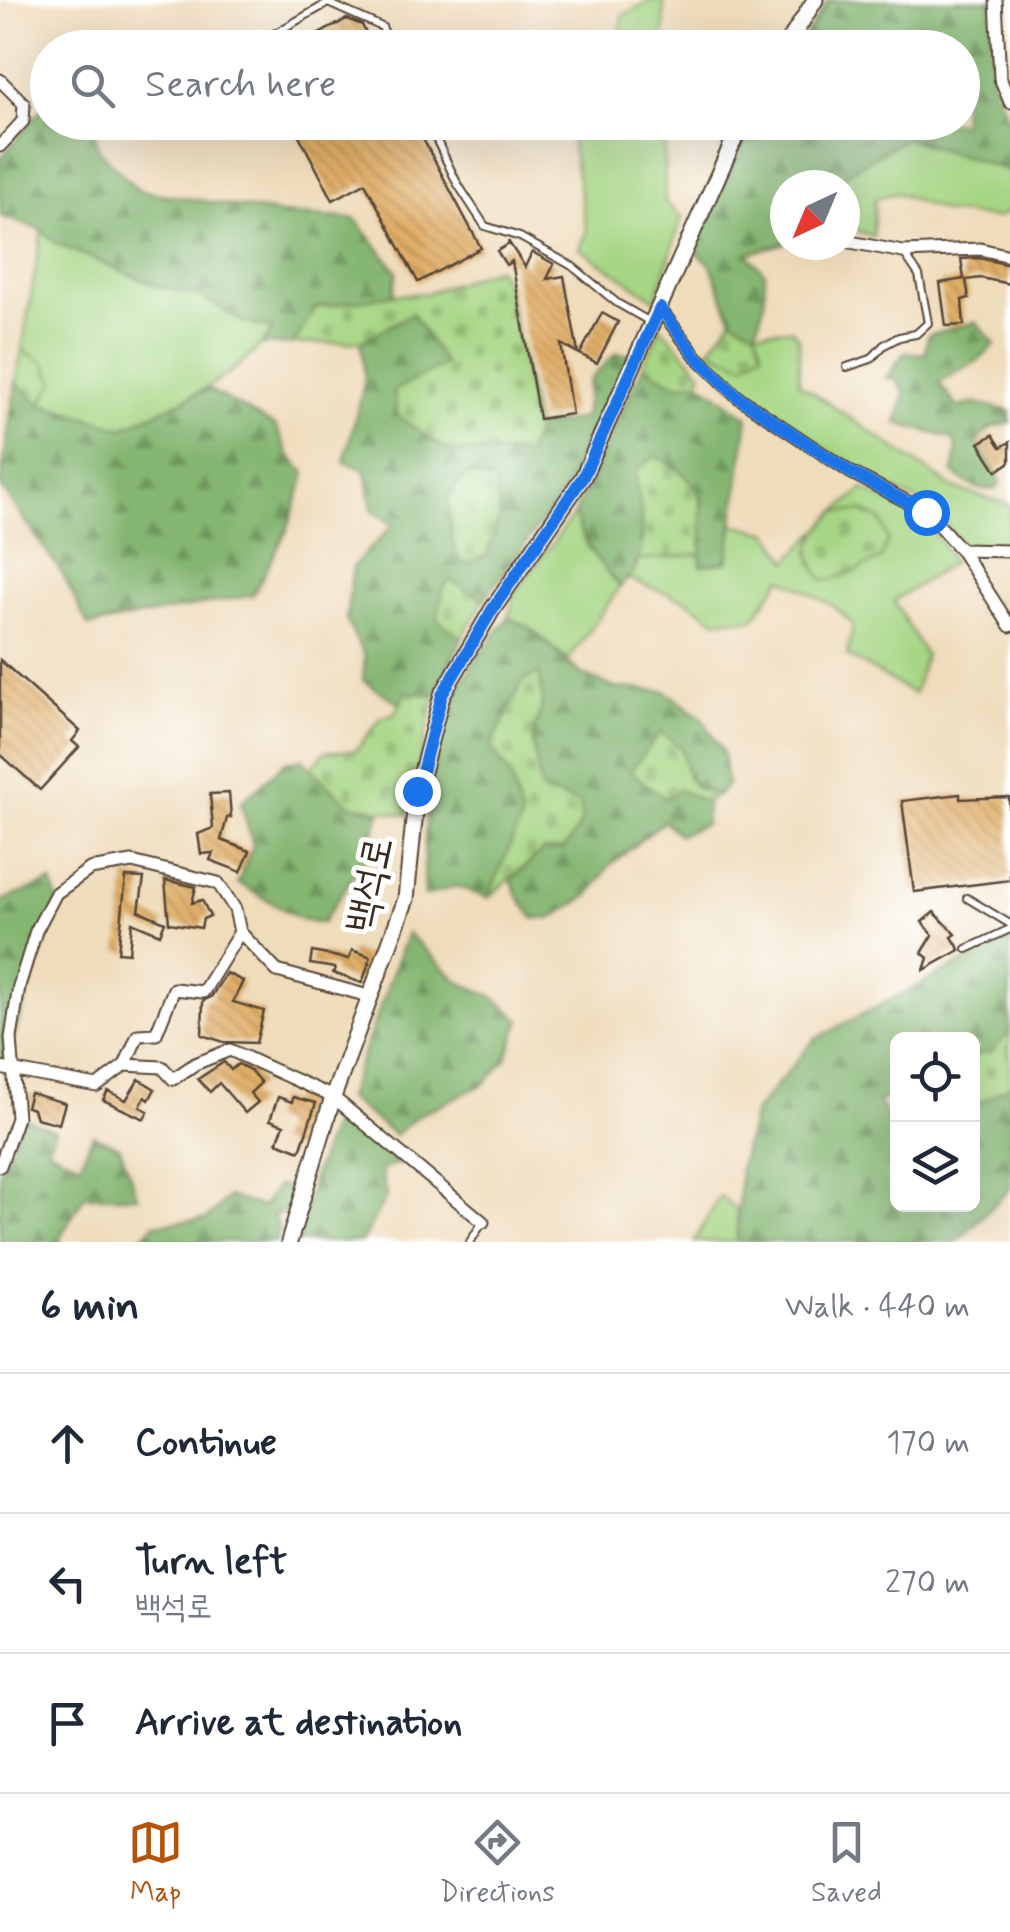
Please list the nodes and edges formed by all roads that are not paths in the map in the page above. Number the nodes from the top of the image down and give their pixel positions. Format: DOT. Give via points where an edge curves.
graph roads {
  1 [pos="814,0"];
  2 [pos="996,0"];
  3 [pos="280,30"];
  4 [pos="383,30"];
  5 [pos="795,30"];
  6 [pos="0,80"];
  7 [pos="1010,102"];
  8 [pos="437,140"];
  9 [pos="733,140"];
  10 [pos="0,146"];
  11 [pos="860,244"];
  12 [pos="903,252"];
  13 [pos="1010,256"];
  14 [pos="656,316"];
  15 [pos="847,367"];
  16 [pos="962,550"];
  17 [pos="1010,551"];
  18 [pos="1010,626"];
  19 [pos="967,898"];
  20 [pos="1010,926"];
  21 [pos="240,932"];
  22 [pos="968,950"];
  23 [pos="372,997"];
  24 [pos="125,1065"];
  25 [pos="0,1068"];
  26 [pos="15,1071"];
  27 [pos="333,1097"];
  28 [pos="0,1166"];
  29 [pos="483,1222"];
  30 [pos="290,1242"];
  31 [pos="470,1242"];
  1 -- 5 [label="street"];
  2 -- 7 [label="street" via="1000,78"];
  3 -- 4 [label="lane" via="328,2"];
  6 -- 10 [label="street" via="24,104 23,121"];
  8 -- 14 [label="lane" via="485,226 572,266 617,303"];
  9 -- 14 [label="street, 백석로"];
  11 -- 12 [label="street"];
  12 -- 13 [label="street" via="980,248"];
  12 -- 15 [label="lane" via="920,275 928,323"];
  14 -- 16 [label="street" via="738,397 850,472 926,512"];
  14 -- 23 [label="street, 백석로" via="583,477 442,695 417,791 406,899"];
  16 -- 17 [label="street"];
  16 -- 18 [label="street"];
  19 -- 20 [label="lane"];
  20 -- 22 [label="lane"];
  21 -- 23 [label="street" via="277,971"];
  21 -- 24 [label="street" via="203,992 174,989 156,1034 138,1035"];
  21 -- 26 [label="street" via="218,883 132,862 90,870 56,892 36,931 11,1038"];
  23 -- 27 [label="street, 백석로"];
  24 -- 26 [label="street" via="97,1086"];
  24 -- 27 [label="street" via="162,1067 173,1079 230,1050"];
  25 -- 26 [label="street"];
  26 -- 28 [label="street" via="17,1118"];
  27 -- 29 [label="street"];
  27 -- 30 [label="street, 백석로"];
  29 -- 31 [label="lane"];
}
